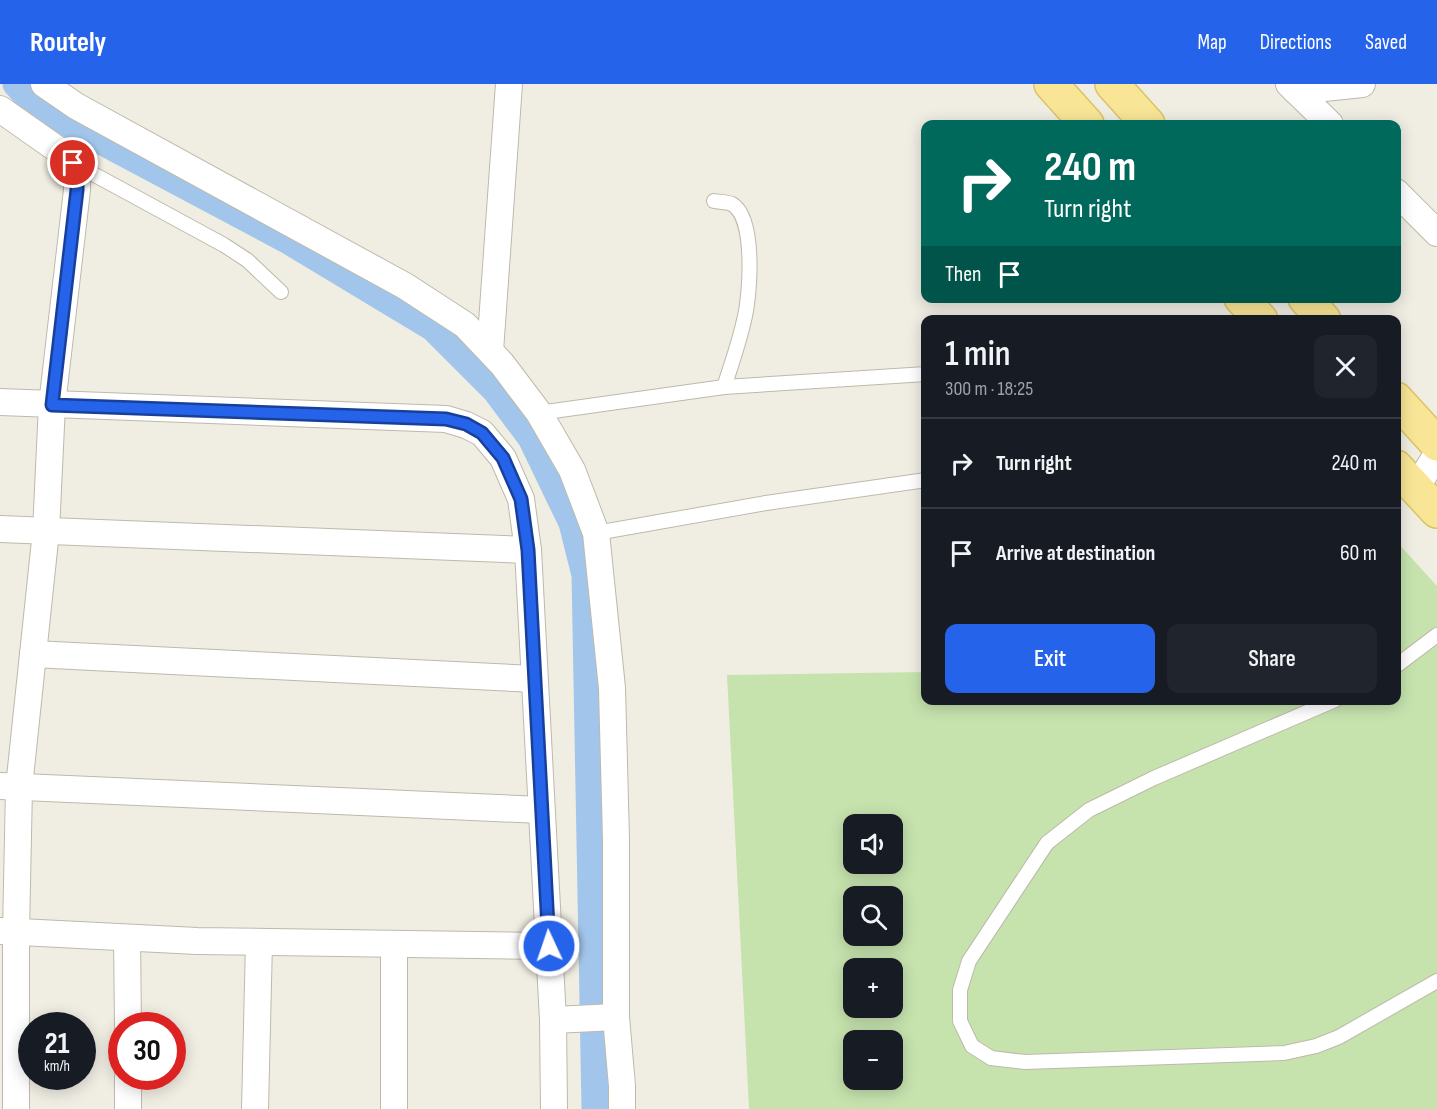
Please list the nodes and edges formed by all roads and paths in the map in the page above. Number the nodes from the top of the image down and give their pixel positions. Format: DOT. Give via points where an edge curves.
graph roads {
  1 [pos="44,84"];
  2 [pos="509,84"];
  3 [pos="1051,84"];
  4 [pos="1112,84"];
  5 [pos="1362,84"];
  6 [pos="1293,87"];
  7 [pos="0,109"];
  8 [pos="1083,120"];
  9 [pos="1145,120"];
  10 [pos="1326,120"];
  11 [pos="73,163"];
  12 [pos="1401,197"];
  13 [pos="714,201"];
  14 [pos="1437,233"];
  15 [pos="282,292"];
  16 [pos="1246,303"];
  17 [pos="1309,303"];
  18 [pos="1256,315"];
  19 [pos="1320,315"];
  20 [pos="490,351"];
  21 [pos="921,374"];
  22 [pos="724,387"];
  23 [pos="0,402"];
  24 [pos="1401,404"];
  25 [pos="52,405"];
  26 [pos="539,413"];
  27 [pos="1437,444"];
  28 [pos="1437,454"];
  29 [pos="921,481"];
  30 [pos="1416,488"];
  31 [pos="0,529"];
  32 [pos="46,531"];
  33 [pos="596,532"];
  34 [pos="528,550"];
  35 [pos="1437,635"];
  36 [pos="33,654"];
  37 [pos="1401,662"];
  38 [pos="534,679"];
  39 [pos="1323,705"];
  40 [pos="9,787"];
  41 [pos="542,810"];
  42 [pos="8,932"];
  43 [pos="127,938"];
  44 [pos="259,942"];
  45 [pos="394,944"];
  46 [pos="549,946"];
  47 [pos="1437,981"];
  48 [pos="128,1012"];
  49 [pos="609,1017"];
  50 [pos="560,1019"];
  51 [pos="128,1090"];
  52 [pos="16,1109"];
  53 [pos="128,1109"];
  54 [pos="255,1109"];
  55 [pos="394,1109"];
  56 [pos="554,1109"];
  57 [pos="622,1109"];
  1 -- 20 [label="street" via="76,106 405,286 465,325"];
  2 -- 20 [label="street"];
  3 -- 8 [label="main road"];
  4 -- 9 [label="main road"];
  5 -- 6 [label="street"];
  6 -- 10 [label="street"];
  7 -- 11 [label="street"];
  11 -- 15 [label="lane" via="224,245"];
  11 -- 25 [label="street" via="77,190"];
  12 -- 14 [label="street"];
  13 -- 22 [label="lane" via="732,204 742,216 748,235 746,314"];
  16 -- 18 [label="main road"];
  17 -- 19 [label="main road"];
  20 -- 26 [label="street"];
  21 -- 22 [label="lane"];
  22 -- 26 [label="lane"];
  23 -- 25 [label="street"];
  24 -- 27 [label="main road"];
  25 -- 32 [label="street"];
  25 -- 34 [label="street" via="446,419 466,424 482,433 503,458 521,499"];
  26 -- 33 [label="street" via="572,470"];
  28 -- 30 [label="street"];
  29 -- 33 [label="lane"];
  31 -- 32 [label="street"];
  32 -- 34 [label="street"];
  32 -- 36 [label="street"];
  33 -- 49 [label="street" via="612,688 616,839"];
  34 -- 38 [label="street"];
  35 -- 37 [label="lane"];
  36 -- 38 [label="street"];
  36 -- 40 [label="street"];
  38 -- 41 [label="street"];
  39 -- 47 [label="lane" via="1098,805 1047,843 969,961 960,990 960,1021 972,1046 991,1058 1025,1062 1284,1053 1339,1037"];
  40 -- 41 [label="street"];
  40 -- 42 [label="street"];
  41 -- 46 [label="street"];
  42 -- 43 [label="street"];
  42 -- 52 [label="street"];
  43 -- 44 [label="street"];
  43 -- 48 [label="street"];
  44 -- 45 [label="street"];
  44 -- 54 [label="street"];
  45 -- 46 [label="street"];
  45 -- 55 [label="street"];
  46 -- 50 [label="street"];
  49 -- 50 [label="street"];
  49 -- 57 [label="street" via="622,1086"];
  50 -- 56 [label="street"];
  51 -- 53 [label="street"];
}
